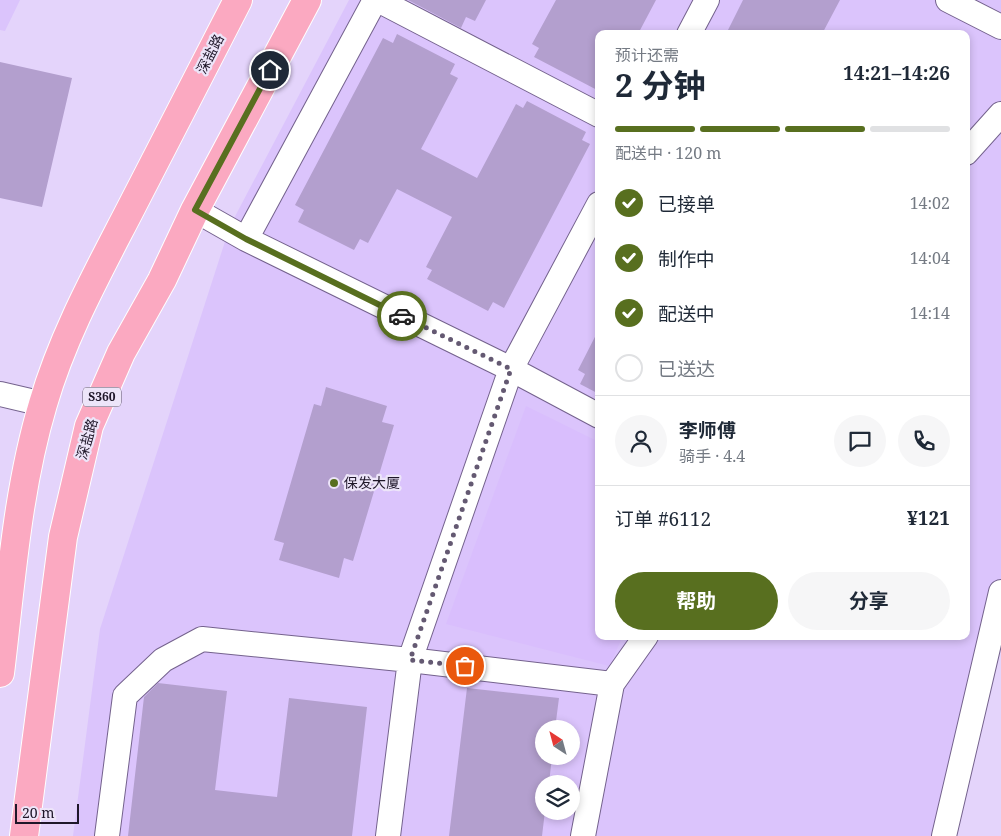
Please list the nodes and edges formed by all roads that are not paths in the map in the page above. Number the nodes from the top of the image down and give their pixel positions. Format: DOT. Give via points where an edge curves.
graph roads {
  1 [pos="238,0"];
  2 [pos="307,0"];
  3 [pos="376,0"];
  4 [pos="707,0"];
  5 [pos="948,0"];
  6 [pos="1001,27"];
  7 [pos="691,30"];
  8 [pos="595,113"];
  9 [pos="1001,114"];
  10 [pos="970,149"];
  11 [pos="195,210"];
  12 [pos="595,212"];
  13 [pos="246,239"];
  14 [pos="511,369"];
  15 [pos="0,394"];
  16 [pos="43,404"];
  17 [pos="595,414"];
  18 [pos="1001,592"];
  19 [pos="643,640"];
  20 [pos="410,660"];
  21 [pos="0,673"];
  22 [pos="612,684"];
  23 [pos="24,836"];
  24 [pos="107,836"];
  25 [pos="388,836"];
  26 [pos="583,836"];
  27 [pos="944,836"];
  1 -- 16 [label="main road, 深盐路" via="91,284 64,342"];
  2 -- 11 [label="main road, 深盐路 / S360"];
  3 -- 8 [label="street"];
  3 -- 13 [label="street"];
  4 -- 7 [label="street"];
  5 -- 6 [label="street"];
  9 -- 10 [label="street"];
  11 -- 13 [label="street"];
  11 -- 23 [label="main road, 深盐路 / S360" via="162,280 121,353 89,426 63,537"];
  12 -- 14 [label="street"];
  13 -- 14 [label="street"];
  14 -- 17 [label="street"];
  14 -- 20 [label="street"];
  15 -- 16 [label="street"];
  16 -- 21 [label="main road, 深盐路" via="19,515"];
  18 -- 27 [label="street"];
  19 -- 22 [label="street"];
  20 -- 22 [label="street"];
  20 -- 24 [label="street" via="202,639 163,660 125,696"];
  20 -- 25 [label="street"];
  22 -- 26 [label="street"];
}
